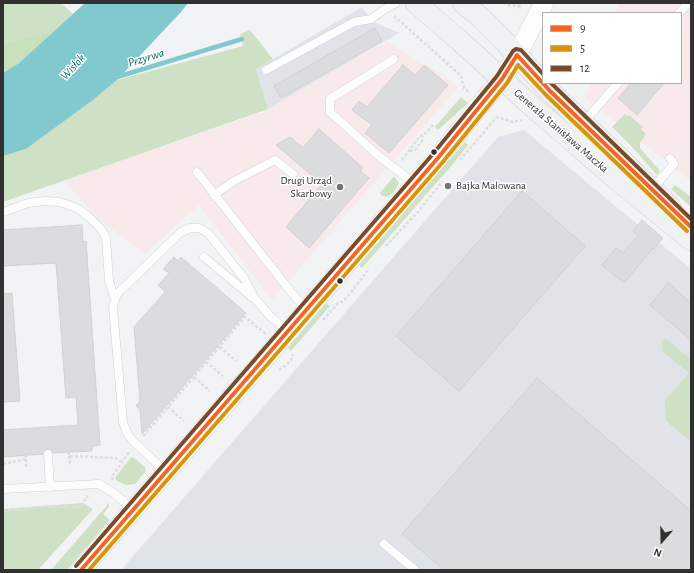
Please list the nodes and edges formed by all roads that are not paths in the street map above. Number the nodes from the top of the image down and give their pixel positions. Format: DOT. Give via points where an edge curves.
graph roads {
  1 [pos="396,3"];
  2 [pos="416,3"];
  3 [pos="463,3"];
  4 [pos="544,3"];
  5 [pos="688,3"];
  6 [pos="680,12"];
  7 [pos="517,55"];
  8 [pos="394,59"];
  9 [pos="266,70"];
  10 [pos="502,79"];
  11 [pos="542,82"];
  12 [pos="544,84"];
  13 [pos="617,84"];
  14 [pos="583,123"];
  15 [pos="670,158"];
  16 [pos="197,172"];
  17 [pos="293,174"];
  18 [pos="415,184"];
  19 [pos="214,195"];
  20 [pos="647,195"];
  21 [pos="3,212"];
  22 [pos="691,227"];
  23 [pos="691,240"];
  24 [pos="204,257"];
  25 [pos="115,299"];
  26 [pos="254,299"];
  27 [pos="307,310"];
  28 [pos="288,332"];
  29 [pos="48,454"];
  30 [pos="166,472"];
  31 [pos="50,487"];
  32 [pos="3,490"];
  33 [pos="133,510"];
  34 [pos="384,544"];
  35 [pos="80,570"];
  36 [pos="415,570"];
  1 -- 9 [label="lane" via="371,19 354,22"];
  2 -- 10 [label="main road, Generała Stanisława Maczka"];
  3 -- 7 [label="main road, Generała Stanisława Maczka"];
  4 -- 7 [label="street"];
  5 -- 6 [label="lane"];
  7 -- 10 [label="street"];
  7 -- 11 [label="main road, Generała Stanisława Maczka"];
  8 -- 18 [label="lane" via="330,99 330,112 380,157"];
  10 -- 18 [label="street"];
  10 -- 20 [label="main road, Generała Stanisława Maczka" via="615,178"];
  12 -- 14 [label="main road, Generała Stanisława Maczka"];
  13 -- 14 [label="lane"];
  14 -- 20 [label="main road, Generała Stanisława Maczka"];
  15 -- 20 [label="lane" via="674,164"];
  16 -- 19 [label="lane"];
  17 -- 19 [label="lane" via="276,160 234,181"];
  18 -- 27 [label="street"];
  19 -- 27 [label="lane"];
  20 -- 22 [label="main road, Generała Stanisława Maczka"];
  20 -- 23 [label="main road, Generała Stanisława Maczka"];
  21 -- 25 [label="lane" via="28,203 45,201 60,202 77,208 89,217 102,228 106,238 109,281"];
  24 -- 26 [label="lane"];
  25 -- 26 [label="lane" via="120,291 181,232 199,228 208,233 244,278"];
  25 -- 30 [label="lane" via="113,308 123,422 132,440"];
  26 -- 28 [label="lane"];
  27 -- 28 [label="street"];
  28 -- 30 [label="street"];
  29 -- 31 [label="lane"];
  30 -- 33 [label="street"];
  31 -- 32 [label="lane"];
  31 -- 33 [label="lane" via="99,484"];
  33 -- 35 [label="street"];
  34 -- 36 [label="lane"];
}
